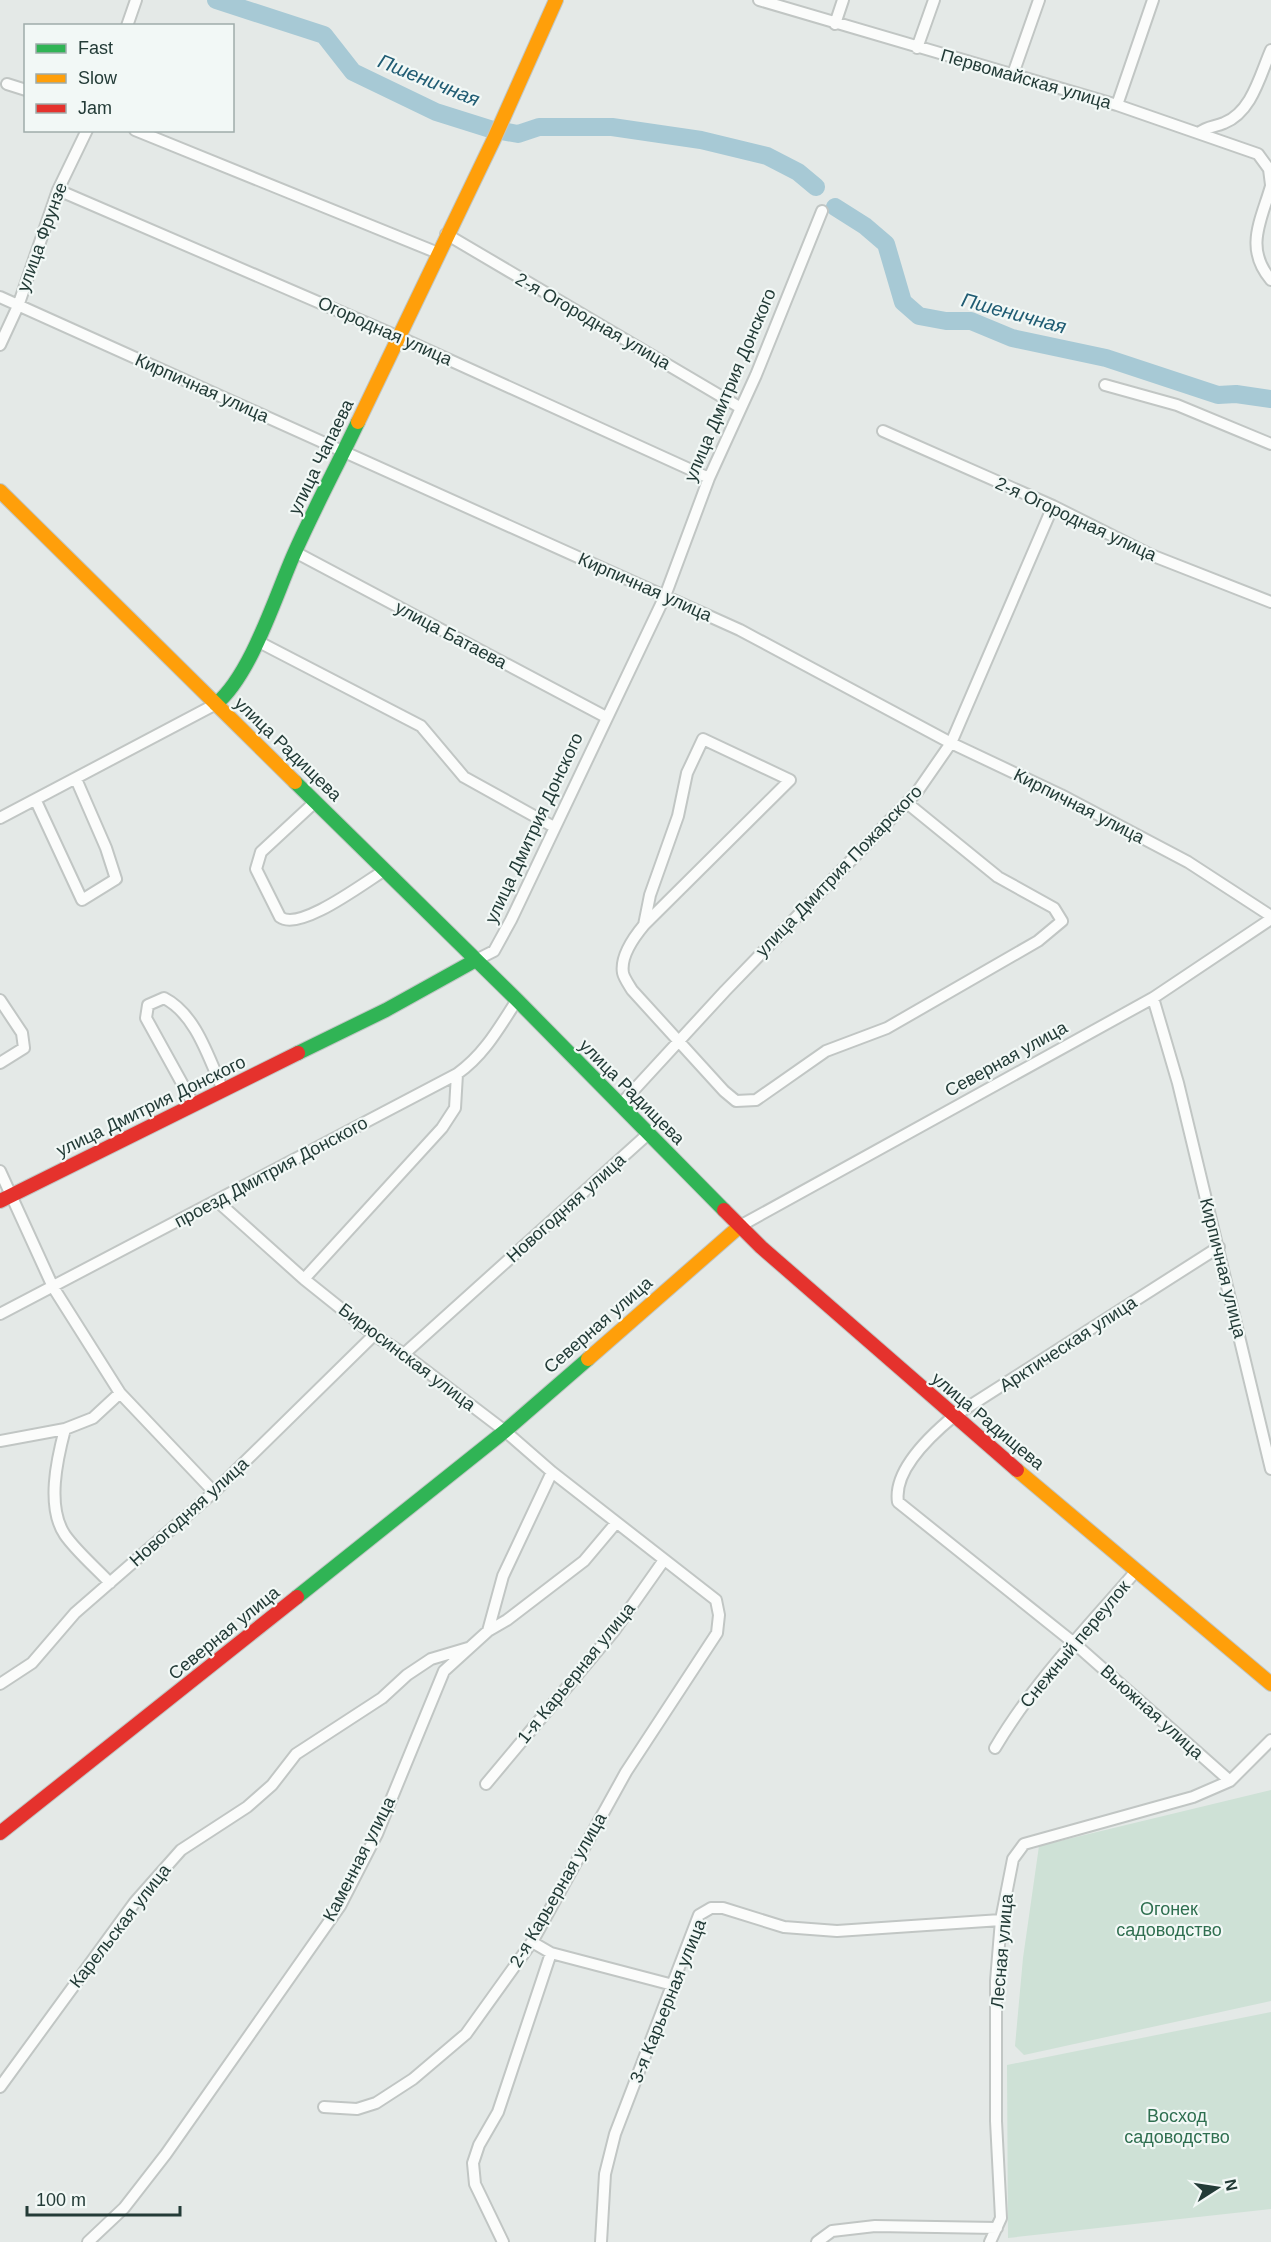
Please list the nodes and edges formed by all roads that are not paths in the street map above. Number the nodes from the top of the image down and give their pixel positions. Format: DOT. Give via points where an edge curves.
graph roads {
  1 [pos="136,0"];
  2 [pos="556,0"];
  3 [pos="759,0"];
  4 [pos="843,0"];
  5 [pos="934,0"];
  6 [pos="1039,0"];
  7 [pos="1153,0"];
  8 [pos="128,24"];
  9 [pos="835,24"];
  10 [pos="917,48"];
  11 [pos="1271,50"];
  12 [pos="1013,74"];
  13 [pos="7,84"];
  14 [pos="24,89"];
  15 [pos="1117,105"];
  16 [pos="86,132"];
  17 [pos="140,132"];
  18 [pos="1199,133"];
  19 [pos="1271,185"];
  20 [pos="58,190"];
  21 [pos="822,211"];
  22 [pos="446,234"];
  23 [pos="438,253"];
  24 [pos="1271,280"];
  25 [pos="0,297"];
  26 [pos="18,306"];
  27 [pos="399,337"];
  28 [pos="0,345"];
  29 [pos="1105,385"];
  30 [pos="741,408"];
  31 [pos="883,431"];
  32 [pos="1271,444"];
  33 [pos="343,452"];
  34 [pos="710,478"];
  35 [pos="0,491"];
  36 [pos="1053,506"];
  37 [pos="295,552"];
  38 [pos="665,596"];
  39 [pos="1271,602"];
  40 [pos="257,641"];
  41 [pos="216,704"];
  42 [pos="606,717"];
  43 [pos="951,742"];
  44 [pos="76,779"];
  45 [pos="36,801"];
  46 [pos="315,802"];
  47 [pos="907,803"];
  48 [pos="0,818"];
  49 [pos="554,827"];
  50 [pos="385,870"];
  51 [pos="1271,917"];
  52 [pos="644,925"];
  53 [pos="476,960"];
  54 [pos="1153,998"];
  55 [pos="0,1000"];
  56 [pos="517,1000"];
  57 [pos="678,1041"];
  58 [pos="0,1063"];
  59 [pos="457,1074"];
  60 [pos="224,1090"];
  61 [pos="194,1105"];
  62 [pos="620,1105"];
  63 [pos="648,1134"];
  64 [pos="0,1171"];
  65 [pos="6,1198"];
  66 [pos="217,1201"];
  67 [pos="740,1226"];
  68 [pos="1219,1247"];
  69 [pos="304,1279"];
  70 [pos="53,1287"];
  71 [pos="0,1314"];
  72 [pos="374,1335"];
  73 [pos="404,1354"];
  74 [pos="120,1393"];
  75 [pos="954,1416"];
  76 [pos="65,1430"];
  77 [pos="505,1431"];
  78 [pos="0,1441"];
  79 [pos="1271,1468"];
  80 [pos="552,1472"];
  81 [pos="214,1492"];
  82 [pos="616,1523"];
  83 [pos="664,1560"];
  84 [pos="1136,1571"];
  85 [pos="110,1583"];
  86 [pos="716,1600"];
  87 [pos="488,1631"];
  88 [pos="1074,1642"];
  89 [pos="469,1648"];
  90 [pos="0,1684"];
  91 [pos="1271,1684"];
  92 [pos="1271,1740"];
  93 [pos="995,1748"];
  94 [pos="1230,1781"];
  95 [pos="486,1784"];
  96 [pos="0,1833"];
  97 [pos="1001,1920"];
  98 [pos="532,1942"];
  99 [pos="551,1953"];
  100 [pos="673,1985"];
  101 [pos="0,2086"];
  102 [pos="324,2107"];
  103 [pos="997,2228"];
  104 [pos="88,2242"];
  105 [pos="503,2242"];
  106 [pos="601,2242"];
  107 [pos="817,2242"];
  108 [pos="990,2242"];
  1 -- 8 [label="street"];
  2 -- 22 [label="main road, улица Чапаева" via="494,139"];
  3 -- 9 [label="street, Первомайская улица"];
  4 -- 9 [label="street"];
  5 -- 10 [label="street"];
  6 -- 12 [label="street"];
  7 -- 15 [label="street"];
  9 -- 10 [label="street, Первомайская улица"];
  10 -- 12 [label="street, Первомайская улица"];
  11 -- 18 [label="street" via="1248,104 1225,123"];
  12 -- 15 [label="street, Первомайская улица"];
  13 -- 14 [label="street"];
  15 -- 18 [label="street, Первомайская улица"];
  16 -- 20 [label="street, улица Фрунзе"];
  17 -- 23 [label="street"];
  18 -- 19 [label="street, Первомайская улица" via="1258,154 1269,169"];
  19 -- 24 [label="street, Первомайская улица" via="1255,242 1261,267"];
  20 -- 26 [label="street, улица Фрунзе"];
  20 -- 27 [label="street, Огородная улица"];
  21 -- 30 [label="street, улица Дмитрия Донского"];
  22 -- 23 [label="main road, улица Чапаева"];
  22 -- 30 [label="street, 2-я Огородная улица"];
  23 -- 27 [label="main road, улица Чапаева"];
  25 -- 26 [label="street, Кирпичная улица"];
  26 -- 28 [label="street, улица Фрунзе"];
  26 -- 33 [label="street, Кирпичная улица"];
  27 -- 33 [label="main road, улица Чапаева"];
  27 -- 34 [label="street, Огородная улица"];
  29 -- 32 [label="street" via="1177,405"];
  30 -- 34 [label="street, улица Дмитрия Донского"];
  31 -- 36 [label="street, 2-я Огородная улица"];
  33 -- 37 [label="main road, улица Чапаева"];
  33 -- 38 [label="street, Кирпичная улица"];
  34 -- 38 [label="street, улица Дмитрия Донского"];
  35 -- 41 [label="main road, улица Радищева"];
  36 -- 39 [label="street, 2-я Огородная улица" via="1150,555"];
  36 -- 43 [label="street, улица Дмитрия Пожарского"];
  37 -- 40 [label="main road, улица Чапаева"];
  37 -- 42 [label="street, улица Батаева"];
  38 -- 42 [label="street, улица Дмитрия Донского"];
  38 -- 43 [label="street, Кирпичная улица" via="751,636"];
  40 -- 41 [label="main road, улица Чапаева" via="228,694"];
  40 -- 49 [label="street" via="421,726 464,777"];
  41 -- 44 [label="street, улица Чапаева"];
  41 -- 46 [label="main road, улица Радищева"];
  42 -- 49 [label="street, улица Дмитрия Донского"];
  43 -- 47 [label="street, улица Дмитрия Пожарского"];
  43 -- 51 [label="street, Кирпичная улица" via="1188,862"];
  44 -- 45 [label="street, улица Чапаева"];
  44 -- 45 [label="street" via="116,879 103,889 82,900"];
  45 -- 48 [label="street, улица Чапаева"];
  46 -- 50 [label="main road, улица Радищева"];
  46 -- 50 [label="street" via="261,852 256,863 280,917 293,921 329,906"];
  47 -- 57 [label="street, улица Дмитрия Пожарского"];
  47 -- 57 [label="street" via="998,877 1054,908 1062,921 1038,941 887,1028 826,1052 756,1100 736,1101"];
  49 -- 53 [label="street, улица Дмитрия Донского" via="494,951"];
  50 -- 53 [label="main road, улица Радищева"];
  51 -- 54 [label="street, Северная улица"];
  52 -- 52 [label="street" via="650,894 678,816 687,773 703,739 790,780"];
  52 -- 57 [label="street" via="632,940 623,973 632,990"];
  53 -- 56 [label="main road, улица Радищева"];
  53 -- 60 [label="main road, улица Дмитрия Донского" via="386,1010"];
  54 -- 67 [label="street, Северная улица"];
  54 -- 68 [label="street, Кирпичная улица"];
  55 -- 58 [label="street" via="22,1033 24,1048"];
  56 -- 59 [label="street, проезд Дмитрия Донского" via="488,1046"];
  56 -- 62 [label="main road, улица Радищева"];
  57 -- 62 [label="street, улица Дмитрия Пожарского"];
  59 -- 66 [label="street, проезд Дмитрия Донского"];
  59 -- 69 [label="street" via="455,1108 447,1122"];
  60 -- 61 [label="main road, улица Дмитрия Донского"];
  60 -- 61 [label="street" via="178,1005 164,998 148,1005 146,1018"];
  61 -- 65 [label="main road, улица Дмитрия Донского"];
  62 -- 63 [label="main road, улица Радищева"];
  63 -- 67 [label="main road, улица Радищева"];
  63 -- 73 [label="street, Новогодняя улица"];
  64 -- 65 [label="street"];
  65 -- 70 [label="street"];
  66 -- 69 [label="street, Бирюсинская улица"];
  66 -- 70 [label="street, проезд Дмитрия Донского"];
  67 -- 75 [label="main road, улица Радищева"];
  67 -- 77 [label="main road, Северная улица"];
  68 -- 75 [label="street, Арктическая улица"];
  68 -- 79 [label="street, Кирпичная улица"];
  69 -- 72 [label="street, Бирюсинская улица"];
  70 -- 71 [label="street, проезд Дмитрия Донского"];
  70 -- 74 [label="street"];
  72 -- 73 [label="street, Бирюсинская улица"];
  72 -- 81 [label="street, Новогодняя улица"];
  73 -- 77 [label="street, Бирюсинская улица"];
  74 -- 76 [label="street" via="93,1418"];
  74 -- 81 [label="street"];
  75 -- 84 [label="main road, улица Радищева"];
  75 -- 88 [label="street, Арктическая улица" via="934,1432 902,1477 897,1485 898,1502"];
  76 -- 78 [label="street"];
  76 -- 85 [label="street" via="56,1463 54,1497 64,1534"];
  77 -- 80 [label="street, Бирюсинская улица"];
  77 -- 96 [label="main road, Северная улица"];
  80 -- 82 [label="street, Бирюсинская улица"];
  80 -- 87 [label="street" via="503,1576"];
  81 -- 85 [label="street, Новогодняя улица"];
  82 -- 83 [label="street, Бирюсинская улица"];
  82 -- 87 [label="street, Каменная улица" via="584,1561"];
  83 -- 86 [label="street, Бирюсинская улица"];
  83 -- 95 [label="street, 1-я Карьерная улица" via="614,1631"];
  84 -- 88 [label="street, Снежный переулок"];
  84 -- 91 [label="main road, улица Радищева"];
  85 -- 90 [label="street, Новогодняя улица" via="75,1613 32,1663"];
  86 -- 98 [label="street, 2-я Карьерная улица" via="717,1633 626,1772"];
  87 -- 89 [label="street, Каменная улица"];
  88 -- 93 [label="street, Снежный переулок" via="1025,1701"];
  88 -- 94 [label="street, Вьюжная улица"];
  89 -- 101 [label="street, Карельская улица" via="431,1659 407,1675 382,1698 296,1754 272,1785 247,1807 181,1850 135,1902"];
  89 -- 104 [label="street, Каменная улица" via="444,1671 377,1834 340,1906 166,2154 124,2208"];
  92 -- 94 [label="street, Лесная улица"];
  94 -- 97 [label="street, Лесная улица" via="1193,1797 1024,1844 1013,1859"];
  97 -- 100 [label="street, 3-я Карьерная улица" via="837,1931 784,1927 723,1908 711,1908 699,1915"];
  97 -- 103 [label="street, Лесная улица" via="996,1981 1001,2218"];
  98 -- 99 [label="street"];
  98 -- 102 [label="street, 2-я Карьерная улица" via="465,2034 412,2079 376,2103 357,2109"];
  99 -- 100 [label="street"];
  99 -- 105 [label="street, 2-я Карьерная улица" via="498,2112 473,2163 475,2184"];
  100 -- 106 [label="street, 3-я Карьерная улица" via="615,2134 605,2174"];
  103 -- 107 [label="street" via="875,2226 832,2231"];
  103 -- 108 [label="street, Лесная улица"];
}
